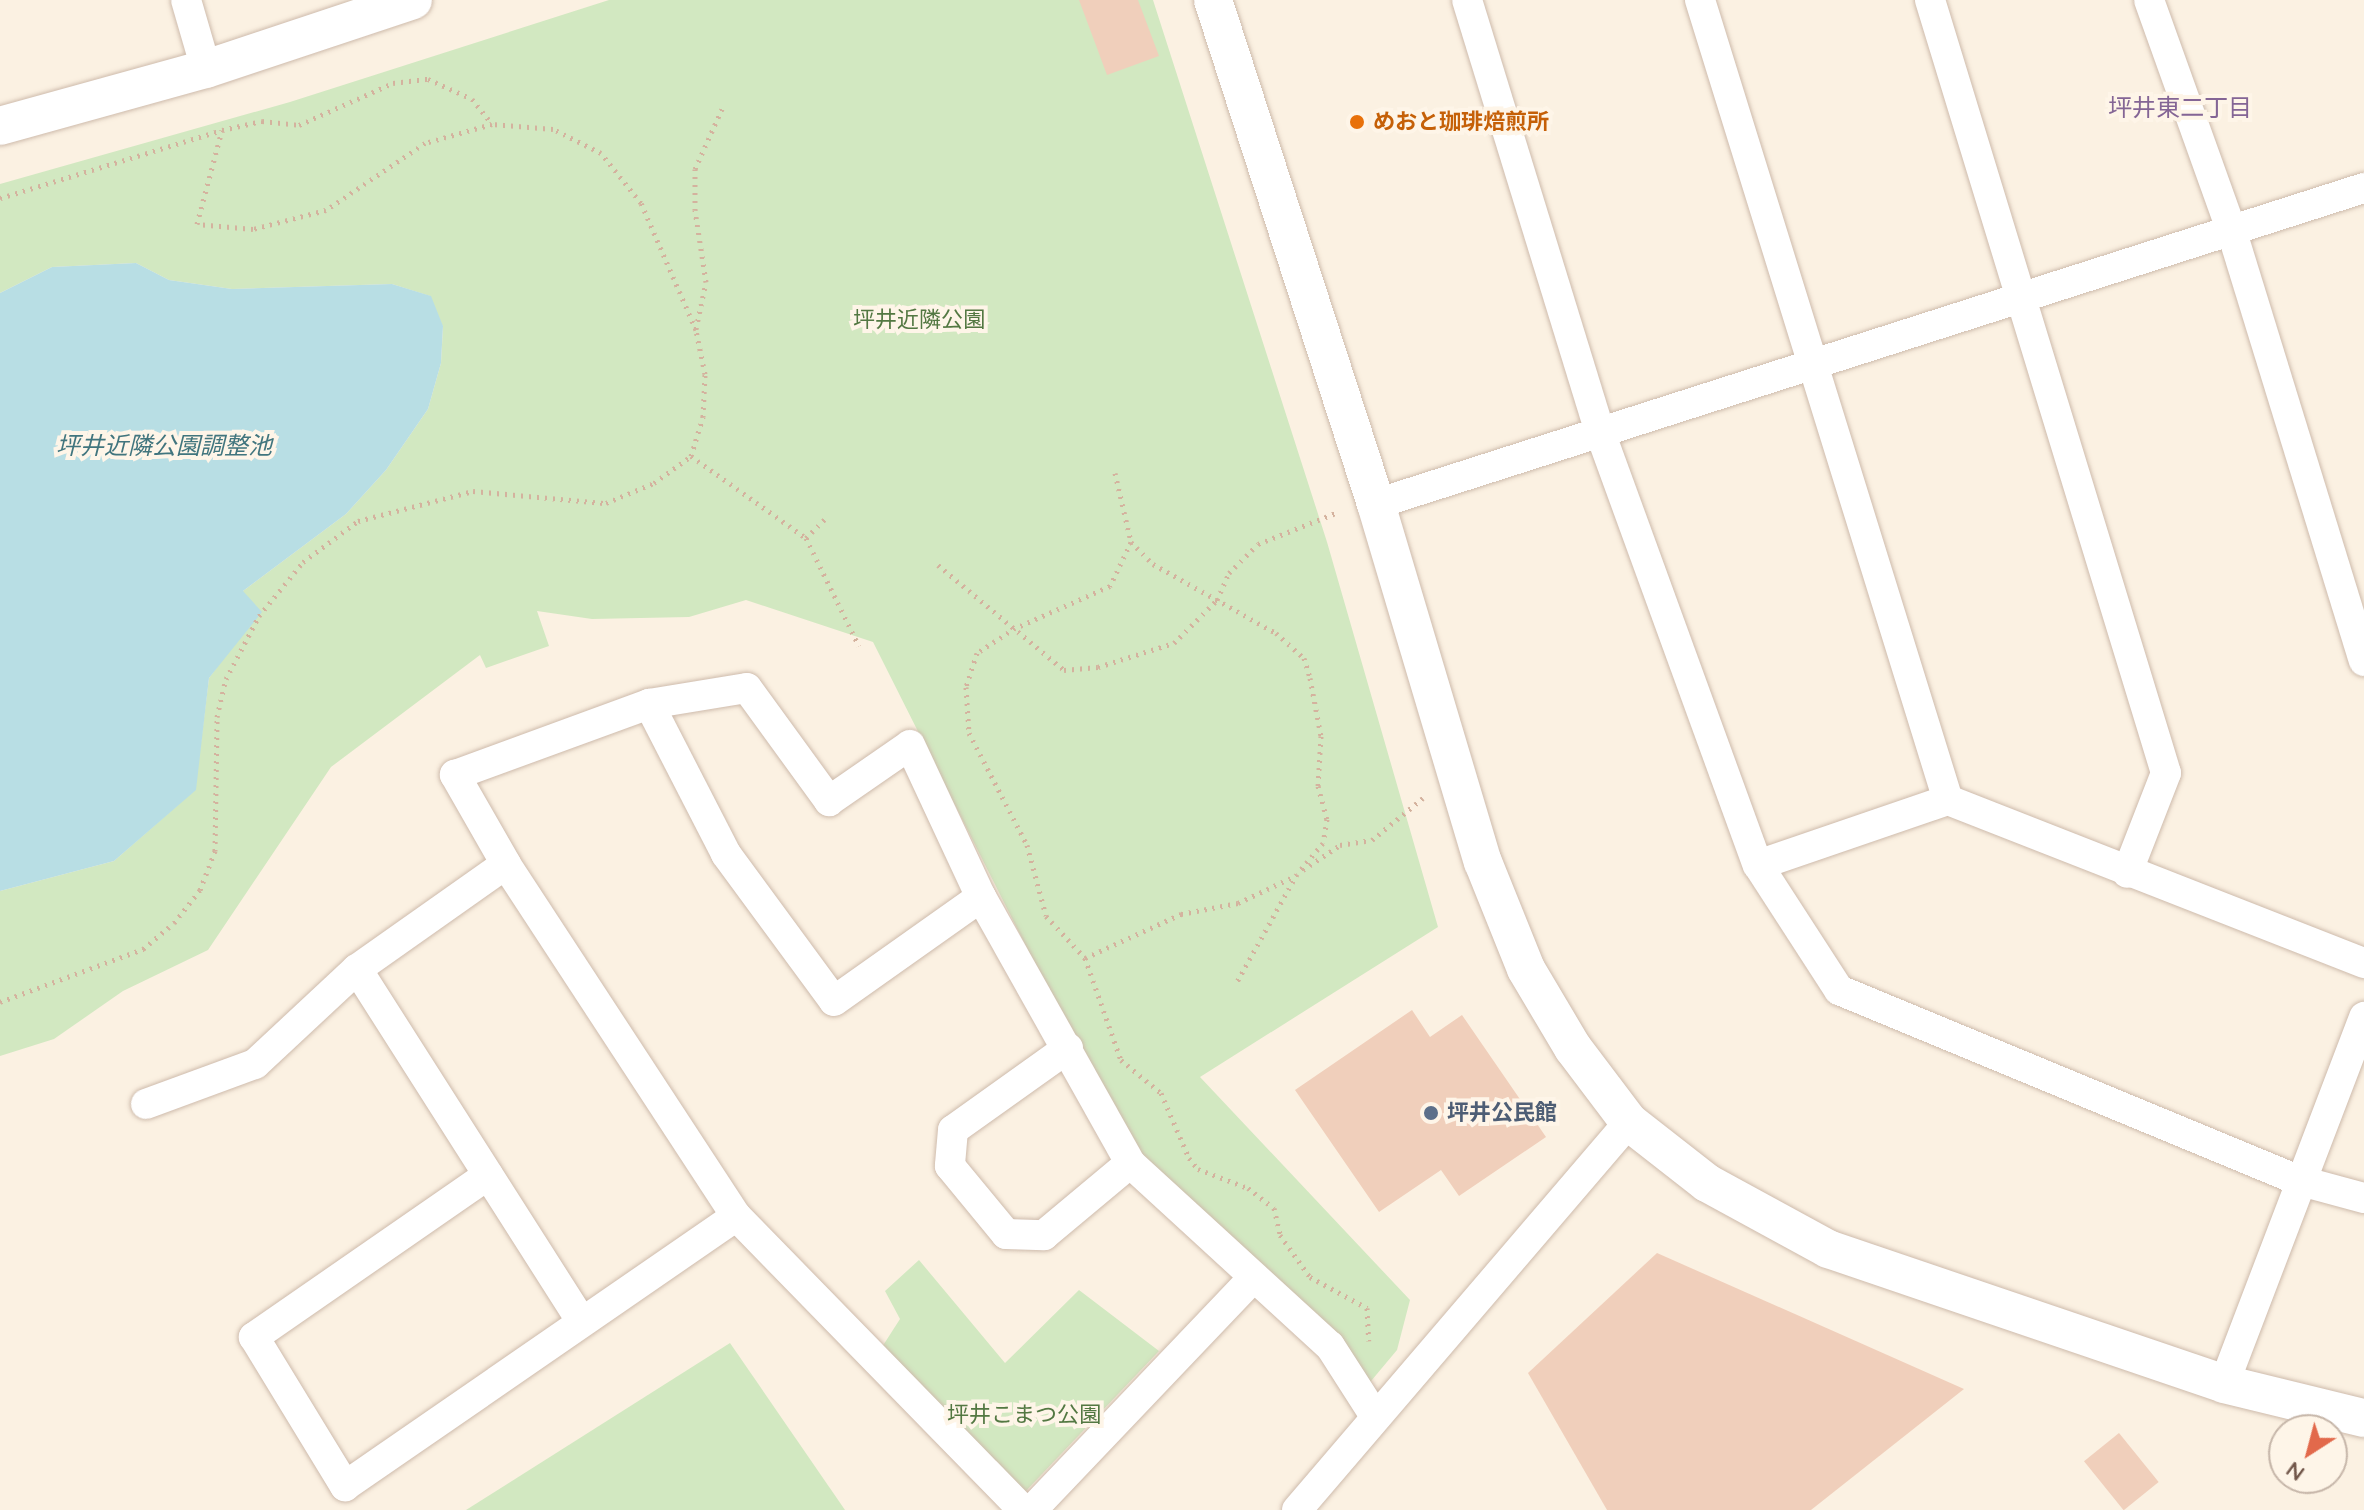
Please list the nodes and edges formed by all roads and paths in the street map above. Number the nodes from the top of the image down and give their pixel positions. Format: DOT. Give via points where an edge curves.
graph roads {
  1 [pos="186,0"];
  2 [pos="413,0"];
  3 [pos="1213,0"];
  4 [pos="1467,0"];
  5 [pos="1700,0"];
  6 [pos="1930,0"];
  7 [pos="2149,0"];
  8 [pos="206,69"];
  9 [pos="722,109"];
  10 [pos="492,124"];
  11 [pos="0,126"];
  12 [pos="222,130"];
  13 [pos="2364,188"];
  14 [pos="0,198"];
  15 [pos="2231,229"];
  16 [pos="2024,295"];
  17 [pos="696,330"];
  18 [pos="1814,362"];
  19 [pos="1600,432"];
  20 [pos="691,456"];
  21 [pos="1115,473"];
  22 [pos="1376,504"];
  23 [pos="1338,512"];
  24 [pos="828,516"];
  25 [pos="806,538"];
  26 [pos="1131,542"];
  27 [pos="938,565"];
  28 [pos="1217,600"];
  29 [pos="1015,628"];
  30 [pos="859,646"];
  31 [pos="2364,661"];
  32 [pos="649,704"];
  33 [pos="1423,798"];
  34 [pos="1948,800"];
  35 [pos="506,864"];
  36 [pos="1758,865"];
  37 [pos="2127,873"];
  38 [pos="1297,874"];
  39 [pos="981,897"];
  40 [pos="1085,958"];
  41 [pos="2364,963"];
  42 [pos="357,969"];
  43 [pos="1237,982"];
  44 [pos="0,1002"];
  45 [pos="2364,1017"];
  46 [pos="1068,1048"];
  47 [pos="146,1104"];
  48 [pos="1629,1122"];
  49 [pos="1130,1163"];
  50 [pos="488,1175"];
  51 [pos="2301,1181"];
  52 [pos="2364,1198"];
  53 [pos="736,1216"];
  54 [pos="1252,1279"];
  55 [pos="580,1319"];
  56 [pos="1370,1351"];
  57 [pos="2224,1384"];
  58 [pos="1375,1416"];
  59 [pos="2364,1418"];
  60 [pos="1302,1508"];
  61 [pos="1023,1510"];
  62 [pos="1032,1510"];
  1 -- 8 [label="street"];
  2 -- 8 [label="street"];
  3 -- 22 [label="street"];
  4 -- 19 [label="street"];
  5 -- 18 [label="street"];
  6 -- 16 [label="street"];
  7 -- 15 [label="street"];
  8 -- 11 [label="street"];
  9 -- 17 [label="path" via="695,169 706,282"];
  10 -- 12 [label="path" via="472,99 428,79 367,91 299,125 262,121"];
  10 -- 12 [label="path" via="425,143 326,210 253,229 197,224"];
  10 -- 17 [label="path" via="553,129 601,153 641,203"];
  12 -- 14 [label="path"];
  13 -- 15 [label="street"];
  15 -- 16 [label="street"];
  15 -- 31 [label="street"];
  16 -- 18 [label="street"];
  16 -- 37 [label="street" via="2166,773"];
  17 -- 20 [label="path" via="705,388"];
  18 -- 19 [label="street"];
  18 -- 34 [label="street"];
  19 -- 22 [label="street"];
  19 -- 36 [label="street"];
  20 -- 25 [label="path"];
  20 -- 44 [label="path" via="654,483 606,503 473,491 403,506 358,521 303,562 259,616 226,679 217,717 215,851 200,890 174,923 143,949"];
  21 -- 26 [label="path"];
  22 -- 48 [label="street" via="1483,862 1526,969 1573,1048"];
  23 -- 28 [label="path" via="1258,544 1229,573"];
  24 -- 25 [label="path"];
  25 -- 30 [label="path"];
  26 -- 28 [label="path" via="1153,564"];
  26 -- 29 [label="path" via="1110,586"];
  27 -- 29 [label="path"];
  28 -- 29 [label="path" via="1174,643 1098,667 1064,670"];
  28 -- 38 [label="path" via="1276,633 1304,658 1310,678 1321,736 1318,786 1327,819 1323,843"];
  29 -- 40 [label="path" via="977,653 966,687 969,733 1027,845 1046,916"];
  32 -- 35 [label="street" via="455,775"];
  32 -- 39 [label="street" via="747,688 829,801 910,745"];
  32 -- 39 [label="street" via="726,854 834,1001"];
  33 -- 38 [label="path" via="1372,840 1340,845"];
  34 -- 36 [label="street"];
  34 -- 37 [label="street"];
  35 -- 42 [label="street"];
  35 -- 53 [label="street"];
  36 -- 51 [label="street" via="1839,990"];
  37 -- 41 [label="street"];
  38 -- 40 [label="path" via="1238,903 1181,914"];
  38 -- 43 [label="path"];
  39 -- 46 [label="street"];
  40 -- 56 [label="path" via="1121,1060 1161,1093 1189,1158 1198,1169 1248,1188 1274,1208 1280,1235 1310,1277 1367,1308"];
  42 -- 47 [label="street" via="255,1064"];
  42 -- 50 [label="street"];
  45 -- 51 [label="street"];
  46 -- 49 [label="street"];
  46 -- 49 [label="street" via="953,1130 950,1166 1006,1234 1044,1235"];
  48 -- 57 [label="street" via="1707,1183 1828,1249"];
  48 -- 58 [label="street"];
  49 -- 54 [label="street"];
  50 -- 55 [label="street"];
  50 -- 55 [label="street" via="254,1337 345,1486"];
  51 -- 52 [label="street"];
  51 -- 57 [label="street"];
  53 -- 55 [label="street"];
  53 -- 61 [label="street"];
  54 -- 58 [label="street" via="1330,1346"];
  54 -- 62 [label="street"];
  57 -- 59 [label="street"];
  58 -- 60 [label="street"];
}
